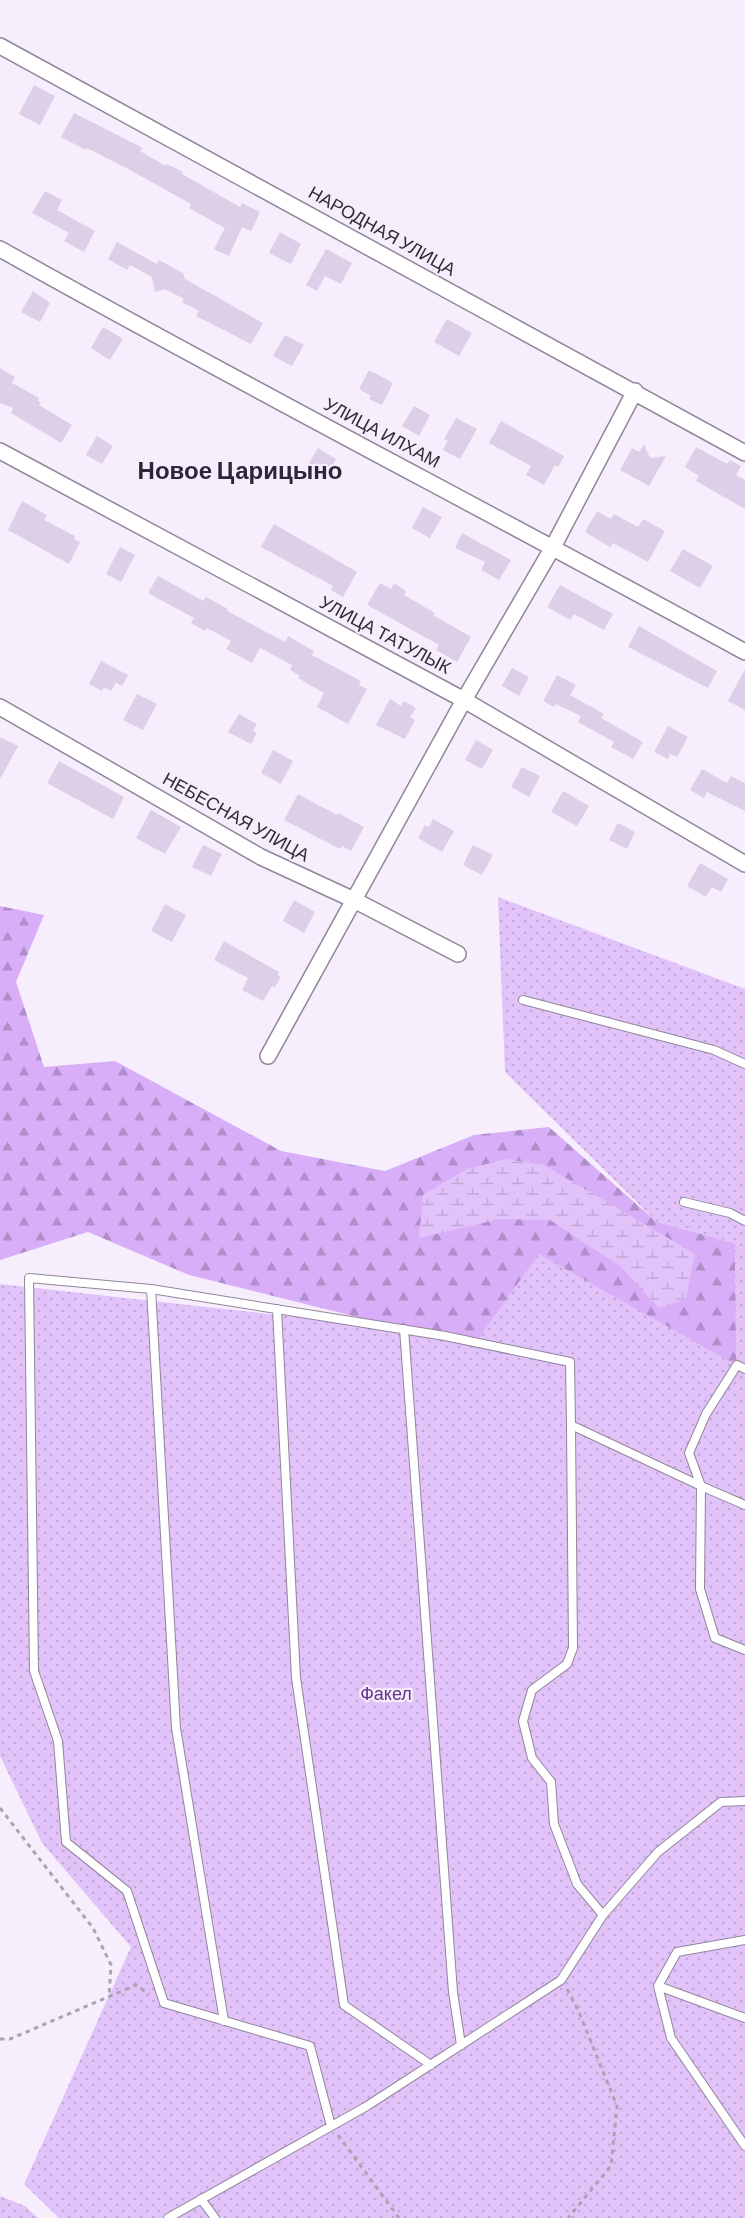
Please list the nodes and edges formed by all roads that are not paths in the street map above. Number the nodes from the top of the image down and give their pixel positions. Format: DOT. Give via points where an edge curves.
graph roads {
  1 [pos="0,46"];
  2 [pos="0,249"];
  3 [pos="635,391"];
  4 [pos="0,451"];
  5 [pos="745,453"];
  6 [pos="553,546"];
  7 [pos="745,651"];
  8 [pos="465,700"];
  9 [pos="0,707"];
  10 [pos="745,864"];
  11 [pos="354,900"];
  12 [pos="458,954"];
  13 [pos="523,1000"];
  14 [pos="268,1056"];
  15 [pos="745,1064"];
  16 [pos="684,1202"];
  17 [pos="745,1221"];
  18 [pos="151,1289"];
  19 [pos="277,1309"];
  20 [pos="404,1329"];
  21 [pos="745,1369"];
  22 [pos="571,1425"];
  23 [pos="701,1486"];
  24 [pos="745,1505"];
  25 [pos="745,1650"];
  26 [pos="745,1801"];
  27 [pos="603,1915"];
  28 [pos="745,1940"];
  29 [pos="658,1986"];
  30 [pos="745,2018"];
  31 [pos="224,2020"];
  32 [pos="461,2045"];
  33 [pos="431,2065"];
  34 [pos="332,2126"];
  35 [pos="745,2146"];
  36 [pos="201,2199"];
  37 [pos="168,2218"];
  38 [pos="215,2218"];
  1 -- 3 [label="street, НАРОДНАЯ УЛИЦА"];
  2 -- 6 [label="street, УЛИЦА ИЛХАМ"];
  3 -- 5 [label="street, НАРОДНАЯ УЛИЦА"];
  3 -- 6 [label="street"];
  4 -- 8 [label="street, УЛИЦА ТАТУЛЫК"];
  6 -- 7 [label="street, УЛИЦА ИЛХАМ"];
  6 -- 8 [label="street"];
  8 -- 10 [label="street, УЛИЦА ТАТУЛЫК"];
  8 -- 11 [label="street"];
  9 -- 11 [label="street, НЕБЕСНАЯ УЛИЦА" via="261,857"];
  11 -- 12 [label="street, НЕБЕСНАЯ УЛИЦА"];
  11 -- 14 [label="street"];
  13 -- 15 [label="lane" via="714,1050"];
  16 -- 17 [label="lane" via="730,1213"];
  18 -- 19 [label="lane"];
  18 -- 31 [label="lane" via="176,1728"];
  18 -- 31 [label="lane" via="29,1278 34,1671 58,1741 66,1842 127,1891 164,2003"];
  19 -- 20 [label="lane"];
  19 -- 33 [label="lane" via="296,1678 344,2005"];
  20 -- 22 [label="lane" via="570,1362"];
  20 -- 32 [label="lane" via="453,1992"];
  21 -- 23 [label="lane" via="737,1365 706,1414 689,1453"];
  22 -- 23 [label="lane"];
  22 -- 27 [label="lane" via="573,1647 567,1664 532,1690 523,1721 532,1758 550,1782 554,1824 578,1884"];
  23 -- 24 [label="lane"];
  23 -- 25 [label="lane" via="700,1589 715,1638"];
  26 -- 27 [label="lane" via="722,1802 658,1852"];
  27 -- 32 [label="lane" via="561,1980"];
  28 -- 29 [label="lane" via="677,1952"];
  29 -- 30 [label="lane"];
  29 -- 35 [label="lane" via="671,2038"];
  31 -- 34 [label="lane" via="310,2046"];
  32 -- 33 [label="lane"];
  33 -- 34 [label="lane"];
  34 -- 36 [label="lane"];
  36 -- 37 [label="lane"];
  36 -- 38 [label="lane"];
}
